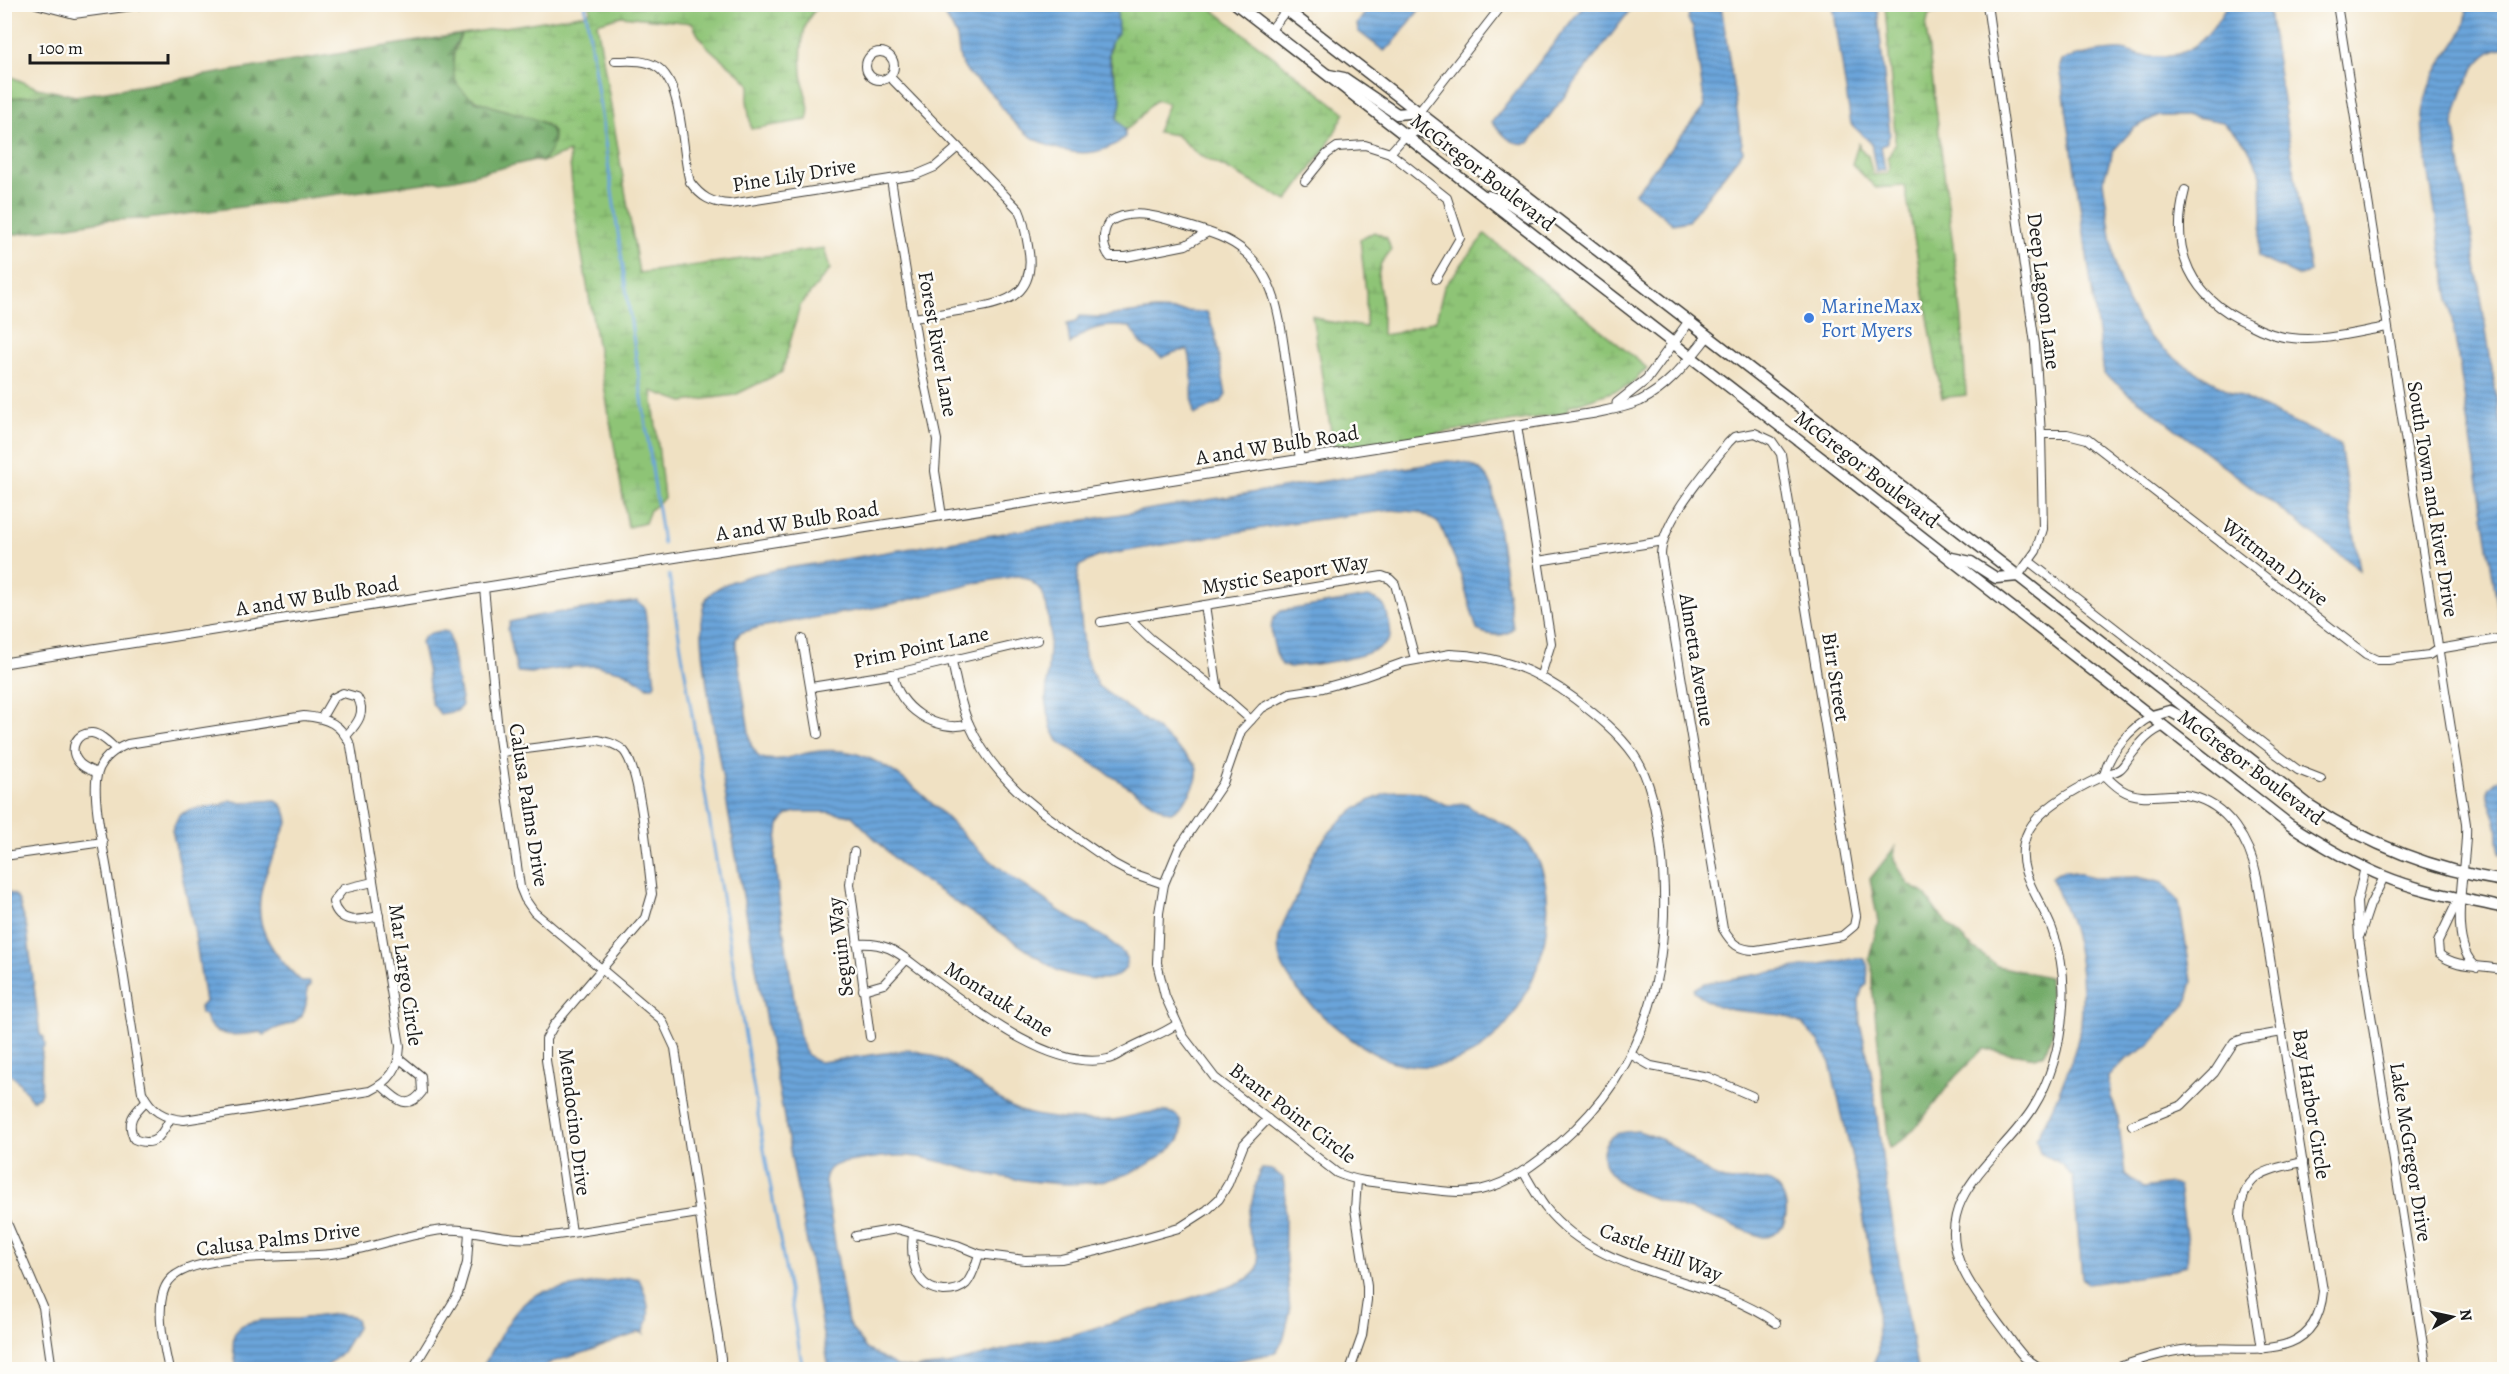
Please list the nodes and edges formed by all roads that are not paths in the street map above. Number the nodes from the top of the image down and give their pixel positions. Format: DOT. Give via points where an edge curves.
graph roads {
  1 [pos="36,4"];
  2 [pos="147,4"];
  3 [pos="1236,4"];
  4 [pos="1503,4"];
  5 [pos="1987,4"];
  6 [pos="2337,4"];
  7 [pos="1286,6"];
  8 [pos="1270,31"];
  9 [pos="615,61"];
  10 [pos="1326,74"];
  11 [pos="890,77"];
  12 [pos="1419,112"];
  13 [pos="1404,136"];
  14 [pos="958,147"];
  15 [pos="1390,153"];
  16 [pos="891,179"];
  17 [pos="1305,181"];
  18 [pos="1505,181"];
  19 [pos="2185,190"];
  20 [pos="1482,195"];
  21 [pos="1548,213"];
  22 [pos="1208,232"];
  23 [pos="1436,279"];
  24 [pos="914,318"];
  25 [pos="1688,323"];
  26 [pos="2387,327"];
  27 [pos="1707,337"];
  28 [pos="1673,343"];
  29 [pos="1691,357"];
  30 [pos="1594,413"];
  31 [pos="1517,426"];
  32 [pos="2041,434"];
  33 [pos="1768,438"];
  34 [pos="1300,460"];
  35 [pos="942,516"];
  36 [pos="1663,541"];
  37 [pos="1948,557"];
  38 [pos="1538,561"];
  39 [pos="2030,562"];
  40 [pos="2018,576"];
  41 [pos="484,588"];
  42 [pos="1205,605"];
  43 [pos="1129,618"];
  44 [pos="1101,622"];
  45 [pos="2505,638"];
  46 [pos="802,639"];
  47 [pos="1038,640"];
  48 [pos="2438,649"];
  49 [pos="1415,659"];
  50 [pos="952,661"];
  51 [pos="4,663"];
  52 [pos="892,674"];
  53 [pos="1541,675"];
  54 [pos="811,687"];
  55 [pos="1218,691"];
  56 [pos="2152,716"];
  57 [pos="322,717"];
  58 [pos="1251,720"];
  59 [pos="969,724"];
  60 [pos="2164,726"];
  61 [pos="818,734"];
  62 [pos="346,735"];
  63 [pos="2230,744"];
  64 [pos="116,749"];
  65 [pos="501,752"];
  66 [pos="97,773"];
  67 [pos="2104,775"];
  68 [pos="2321,779"];
  69 [pos="103,842"];
  70 [pos="854,852"];
  71 [pos="4,856"];
  72 [pos="2365,867"];
  73 [pos="2463,874"];
  74 [pos="2384,877"];
  75 [pos="2505,881"];
  76 [pos="373,882"];
  77 [pos="1164,884"];
  78 [pos="2459,898"];
  79 [pos="2505,908"];
  80 [pos="379,916"];
  81 [pos="2359,939"];
  82 [pos="856,944"];
  83 [pos="1731,944"];
  84 [pos="906,960"];
  85 [pos="2477,967"];
  86 [pos="602,970"];
  87 [pos="2505,970"];
  88 [pos="863,990"];
  89 [pos="1177,1024"];
  90 [pos="2282,1032"];
  91 [pos="870,1037"];
  92 [pos="1630,1054"];
  93 [pos="400,1059"];
  94 [pos="381,1085"];
  95 [pos="1752,1096"];
  96 [pos="146,1101"];
  97 [pos="170,1119"];
  98 [pos="1268,1119"];
  99 [pos="2132,1125"];
  100 [pos="2303,1162"];
  101 [pos="1523,1171"];
  102 [pos="1357,1181"];
  103 [pos="699,1213"];
  104 [pos="4,1216"];
  105 [pos="469,1231"];
  106 [pos="572,1232"];
  107 [pos="913,1234"];
  108 [pos="856,1236"];
  109 [pos="979,1254"];
  110 [pos="1776,1323"];
  111 [pos="2261,1349"];
  112 [pos="52,1370"];
  113 [pos="169,1370"];
  114 [pos="412,1370"];
  115 [pos="721,1370"];
  116 [pos="1350,1370"];
  117 [pos="2043,1370"];
  118 [pos="2110,1370"];
  119 [pos="2427,1370"];
  1 -- 2 [label="street" via="74,14"];
  3 -- 8 [label="main road, McGregor Boulevard"];
  4 -- 12 [label="street"];
  5 -- 32 [label="street, Deep Lagoon Lane" via="2035,344"];
  6 -- 26 [label="street, South Town and River Drive"];
  7 -- 8 [label="street"];
  7 -- 12 [label="main road, McGregor Boulevard"];
  8 -- 10 [label="main road, McGregor Boulevard"];
  9 -- 16 [label="street, Pine Lily Drive" via="646,63 664,73 671,83 688,176 706,199 730,204"];
  10 -- 12 [label="main road" via="1344,78 1397,114"];
  10 -- 13 [label="main road, McGregor Boulevard"];
  11 -- 14 [label="street"];
  12 -- 18 [label="main road, McGregor Boulevard"];
  13 -- 15 [label="street"];
  13 -- 18 [label="main road" via="1416,130 1431,135 1492,179"];
  13 -- 20 [label="main road, McGregor Boulevard"];
  14 -- 16 [label="street, Pine Lily Drive" via="926,172"];
  14 -- 24 [label="street" via="1019,210 1030,252 1029,273 1020,292 1000,304"];
  15 -- 17 [label="street" via="1365,146 1336,147"];
  15 -- 23 [label="street" via="1447,198 1460,238"];
  16 -- 24 [label="street, Forest River Lane"];
  18 -- 21 [label="main road, McGregor Boulevard"];
  19 -- 26 [label="street" via="2179,232 2183,254 2204,294 2227,313 2291,338"];
  20 -- 21 [label="main road" via="1509,202 1530,217"];
  20 -- 28 [label="main road, McGregor Boulevard"];
  21 -- 25 [label="main road, McGregor Boulevard"];
  22 -- 22 [label="street" via="1152,214 1125,216 1108,222 1104,244 1110,257 1126,257 1186,245"];
  22 -- 34 [label="street" via="1246,252 1274,296"];
  24 -- 35 [label="street, Forest River Lane" via="937,440 935,471"];
  25 -- 27 [label="main road, McGregor Boulevard"];
  25 -- 28 [label="street, A and W Bulb Road"];
  26 -- 48 [label="street, South Town and River Drive"];
  27 -- 29 [label="street, A and W Bulb Road"];
  27 -- 40 [label="main road, McGregor Boulevard"];
  28 -- 29 [label="main road, McGregor Boulevard"];
  28 -- 30 [label="street, A and W Bulb Road" via="1635,391 1623,401"];
  29 -- 30 [label="street, A and W Bulb Road" via="1671,381 1654,393 1638,402"];
  29 -- 37 [label="main road, McGregor Boulevard"];
  30 -- 31 [label="street, A and W Bulb Road"];
  31 -- 34 [label="street, A and W Bulb Road"];
  31 -- 38 [label="street"];
  32 -- 39 [label="street, Deep Lagoon Lane" via="2043,529"];
  32 -- 48 [label="street, Wittman Drive" via="2076,435 2096,445 2366,655 2388,660 2428,655"];
  33 -- 36 [label="street, Almetta Avenue" via="1743,434 1728,443 1673,517"];
  33 -- 83 [label="street, Birr Street" via="1781,454 1854,904 1854,926 1842,936 1756,950 1743,950"];
  34 -- 35 [label="street, A and W Bulb Road"];
  35 -- 41 [label="street, A and W Bulb Road"];
  36 -- 38 [label="street"];
  36 -- 83 [label="street, Almetta Avenue" via="1661,555 1723,929"];
  37 -- 40 [label="main road" via="1971,562 1996,578"];
  37 -- 56 [label="main road, McGregor Boulevard"];
  38 -- 53 [label="street" via="1551,643"];
  39 -- 40 [label="street, Deep Lagoon Lane"];
  39 -- 68 [label="street" via="2298,770"];
  40 -- 63 [label="main road, McGregor Boulevard"];
  41 -- 51 [label="street, A and W Bulb Road"];
  41 -- 65 [label="street, Calusa Palms Drive"];
  42 -- 43 [label="street, Mystic Seaport Way"];
  42 -- 49 [label="street, Mystic Seaport Way" via="1382,576 1395,584"];
  42 -- 55 [label="street"];
  43 -- 44 [label="street, Mystic Seaport Way"];
  43 -- 55 [label="street"];
  45 -- 48 [label="street, Wittman Drive"];
  46 -- 54 [label="street"];
  47 -- 50 [label="street, Prim Point Lane"];
  48 -- 73 [label="street, South Town and River Drive" via="2466,824"];
  49 -- 53 [label="street, Brant Point Circle" via="1470,655 1510,663"];
  49 -- 58 [label="street, Brant Point Circle" via="1343,683 1290,693 1272,701"];
  50 -- 52 [label="street, Prim Point Lane"];
  50 -- 59 [label="street"];
  52 -- 54 [label="street, Prim Point Lane"];
  52 -- 59 [label="street" via="898,693 922,715 946,727"];
  53 -- 92 [label="street, Brant Point Circle" via="1587,708 1624,742 1646,777 1652,798 1664,876 1664,936 1651,1002"];
  54 -- 61 [label="street"];
  55 -- 58 [label="street"];
  56 -- 60 [label="main road, McGregor Boulevard"];
  56 -- 63 [label="main road" via="2170,711"];
  56 -- 67 [label="street" via="2136,724 2107,764"];
  57 -- 62 [label="street"];
  57 -- 62 [label="street" via="333,698 343,693 357,697 362,714"];
  57 -- 64 [label="street" via="290,718"];
  58 -- 77 [label="street, Brant Point Circle" via="1241,731 1223,783 1179,848"];
  59 -- 77 [label="street" via="1002,776 1030,804 1114,864"];
  60 -- 67 [label="street" via="2147,736 2120,769"];
  60 -- 72 [label="main road, McGregor Boulevard" via="2290,825"];
  62 -- 76 [label="street, Mar Largo Circle"];
  63 -- 73 [label="main road, McGregor Boulevard" via="2336,823 2418,861"];
  64 -- 66 [label="street"];
  64 -- 66 [label="street" via="93,733 82,735 74,743 78,763"];
  65 -- 86 [label="street, Calusa Palms Drive" via="520,887 525,899 534,912"];
  65 -- 86 [label="street, Mendocino Drive" via="598,740 623,750 635,772 652,894 645,918"];
  66 -- 69 [label="street"];
  67 -- 90 [label="street, Bay Harbor Circle" via="2135,795 2179,795 2202,800 2218,810 2242,835 2256,868"];
  67 -- 117 [label="street" via="2046,811 2026,835 2023,865 2048,917 2060,956 2063,1004 2058,1043 2034,1107 1969,1184 1961,1198 1955,1228 1957,1252 1965,1274 2015,1346"];
  69 -- 71 [label="street"];
  69 -- 96 [label="street"];
  70 -- 82 [label="street, Seguin Way" via="850,884"];
  72 -- 74 [label="main road, McGregor Boulevard"];
  72 -- 81 [label="street, Lake McGregor Drive" via="2357,902"];
  73 -- 75 [label="main road, McGregor Boulevard"];
  73 -- 78 [label="street, South Town and River Drive"];
  74 -- 78 [label="main road, McGregor Boulevard"];
  74 -- 81 [label="street, Lake McGregor Drive"];
  76 -- 80 [label="street, Mar Largo Circle"];
  76 -- 80 [label="street" via="342,889 333,902 345,919"];
  77 -- 89 [label="street, Brant Point Circle" via="1157,963"];
  78 -- 79 [label="main road, McGregor Boulevard"];
  78 -- 85 [label="street, South Town and River Drive" via="2464,953"];
  78 -- 85 [label="street" via="2438,942 2439,954"];
  80 -- 93 [label="street, Mar Largo Circle"];
  81 -- 119 [label="street, Lake McGregor Drive"];
  82 -- 84 [label="street, Montauk Lane" via="888,947"];
  82 -- 88 [label="street, Seguin Way"];
  84 -- 88 [label="street" via="884,984"];
  84 -- 89 [label="street, Montauk Lane" via="1027,1042 1074,1060 1109,1059"];
  85 -- 87 [label="street"];
  86 -- 103 [label="street, Calusa Palms Drive" via="662,1020 668,1030 675,1048"];
  86 -- 106 [label="street, Mendocino Drive" via="546,1039"];
  88 -- 91 [label="street, Seguin Way"];
  89 -- 98 [label="street, Brant Point Circle" via="1215,1078"];
  90 -- 99 [label="street" via="2234,1042 2214,1073 2182,1105"];
  90 -- 100 [label="street, Bay Harbor Circle"];
  92 -- 95 [label="street" via="1651,1066 1708,1077"];
  92 -- 101 [label="street, Brant Point Circle" via="1611,1087 1585,1118"];
  93 -- 94 [label="street, Mar Largo Circle" via="390,1078"];
  93 -- 94 [label="street" via="421,1076 422,1092 416,1100 406,1103 395,1099"];
  94 -- 97 [label="street" via="370,1090"];
  96 -- 97 [label="street"];
  96 -- 97 [label="street" via="131,1119 129,1128 134,1139 144,1143 155,1141"];
  98 -- 102 [label="street, Brant Point Circle" via="1337,1173"];
  98 -- 109 [label="street" via="1245,1144 1219,1199 1194,1221 1061,1259 1025,1260"];
  100 -- 111 [label="street, Bay Harbor Circle" via="2322,1278 2322,1303 2313,1324 2297,1340 2282,1347"];
  100 -- 111 [label="street" via="2267,1170 2245,1189 2241,1202"];
  101 -- 102 [label="street, Brant Point Circle" via="1500,1183 1464,1192"];
  101 -- 110 [label="street, Castle Hill Way" via="1546,1208 1595,1248 1736,1301"];
  102 -- 116 [label="street" via="1355,1209 1367,1300 1362,1336"];
  103 -- 106 [label="street, Calusa Palms Drive"];
  103 -- 115 [label="street, Calusa Palms Drive"];
  104 -- 112 [label="street" via="43,1307"];
  105 -- 106 [label="street, Calusa Palms Drive" via="530,1238"];
  105 -- 113 [label="street, Calusa Palms Drive" via="444,1230 334,1254 233,1260 182,1269 168,1282 161,1297"];
  105 -- 114 [label="street" via="467,1263 458,1294"];
  107 -- 108 [label="street" via="891,1229"];
  107 -- 109 [label="street"];
  107 -- 109 [label="street" via="915,1271 926,1286 942,1291 957,1289 968,1282"];
  111 -- 118 [label="street, Bay Harbor Circle" via="2188,1350"];
}
